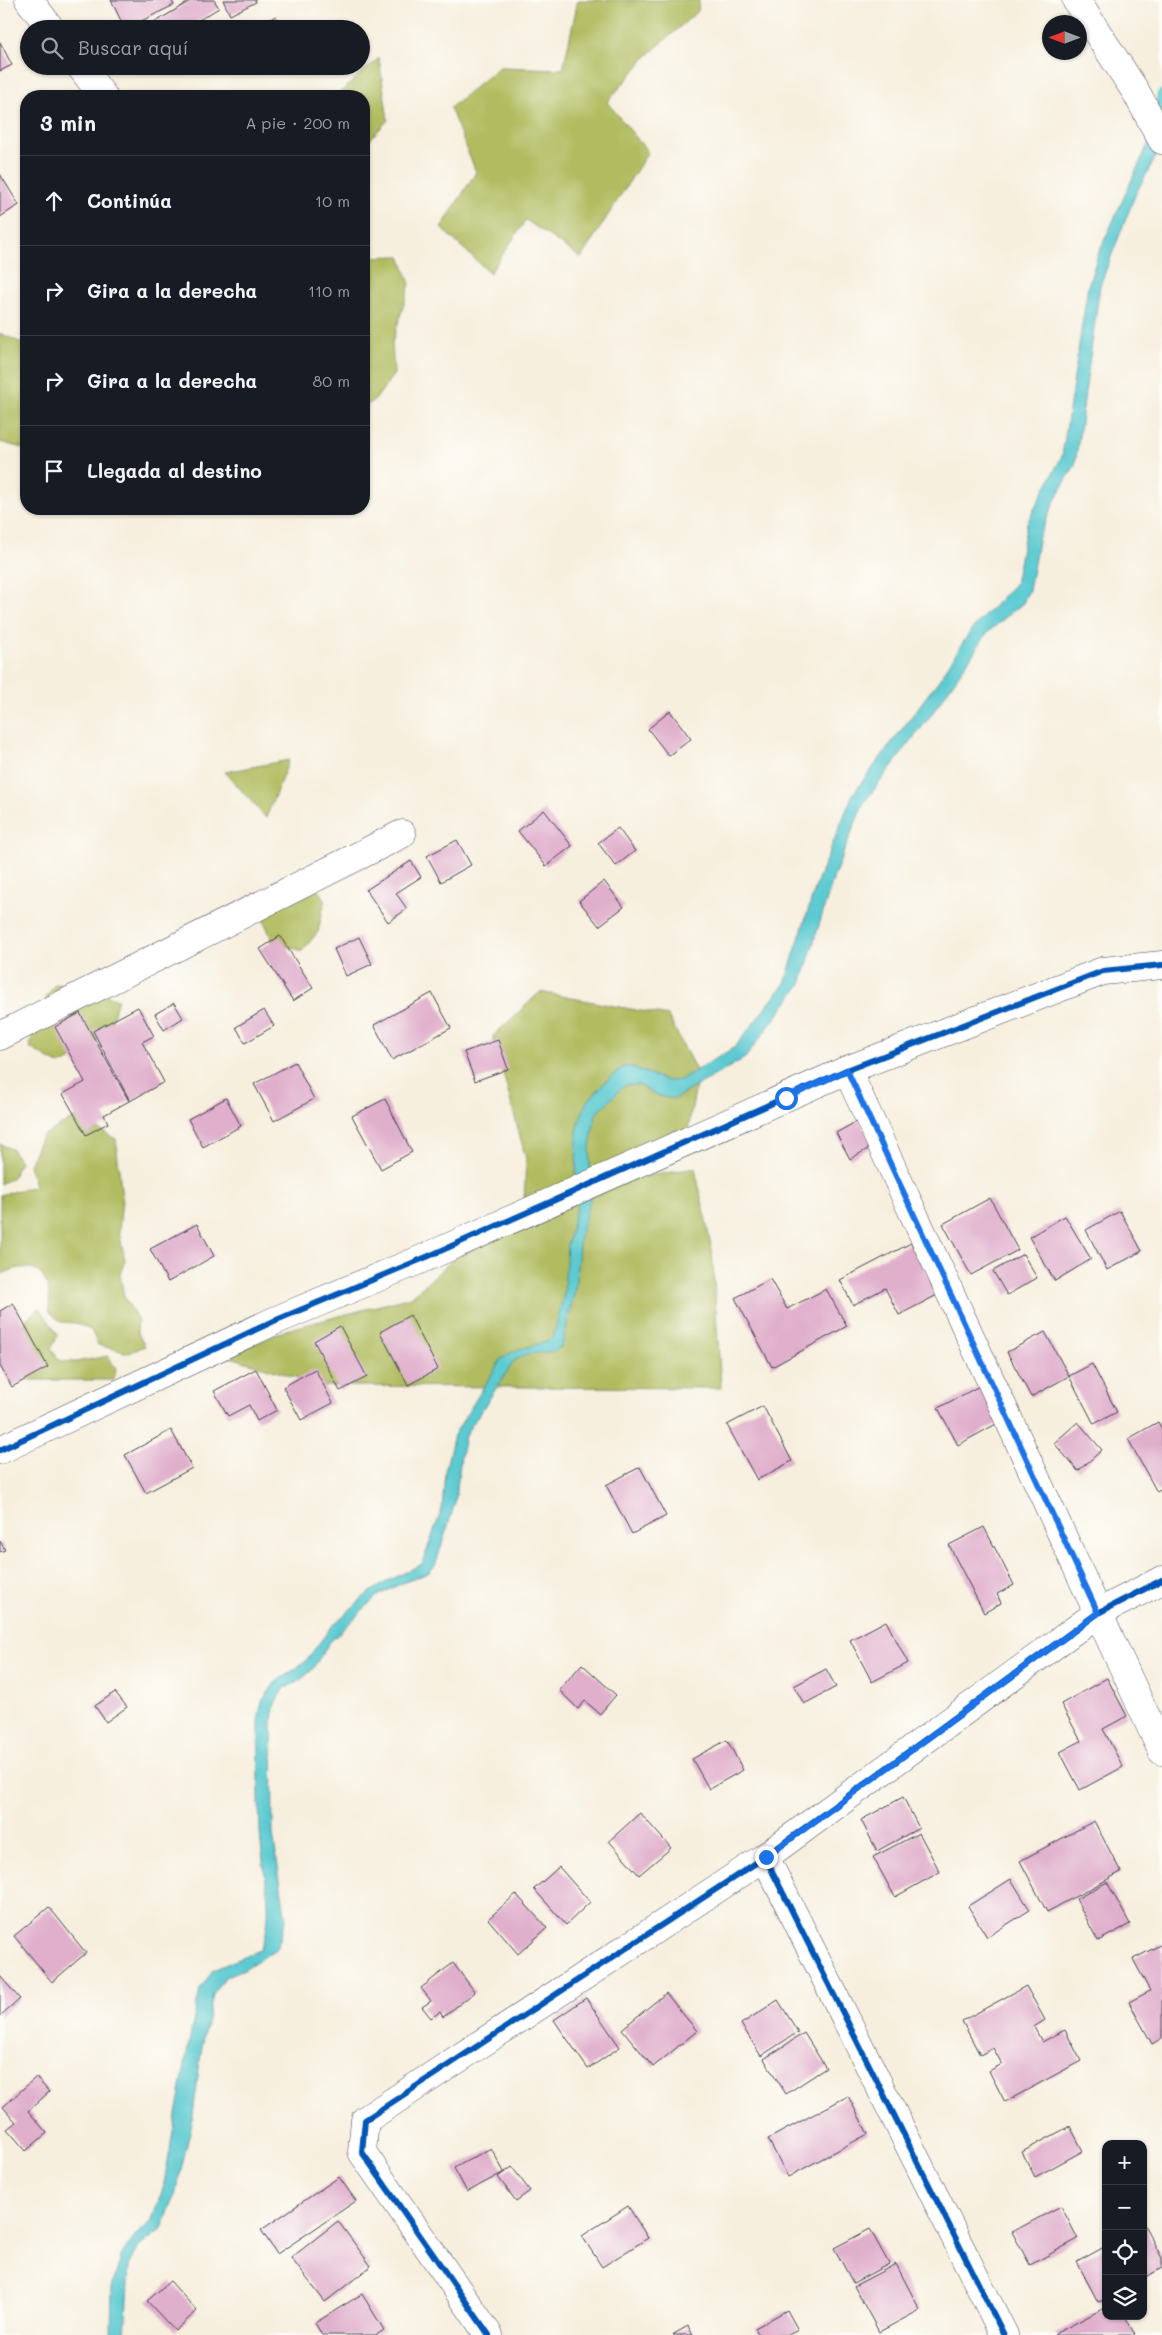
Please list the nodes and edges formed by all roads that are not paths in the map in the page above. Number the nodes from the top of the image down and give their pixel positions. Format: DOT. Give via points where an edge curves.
graph roads {
  1 [pos="29,0"];
  2 [pos="1076,0"];
  3 [pos="44,20"];
  4 [pos="87,75"];
  5 [pos="98,90"];
  6 [pos="1162,140"];
  7 [pos="402,834"];
  8 [pos="1162,966"];
  9 [pos="0,1036"];
  10 [pos="847,1070"];
  11 [pos="0,1450"];
  12 [pos="1162,1580"];
  13 [pos="1098,1613"];
  14 [pos="1162,1751"];
  15 [pos="766,1857"];
  16 [pos="490,2335"];
  17 [pos="1004,2335"];
  1 -- 3 [label="street"];
  2 -- 6 [label="street"];
  4 -- 5 [label="street"];
  7 -- 9 [label="street"];
  8 -- 10 [label="street" via="1103,971"];
  10 -- 11 [label="street" via="429,1256 274,1321"];
  10 -- 13 [label="street"];
  12 -- 13 [label="street"];
  13 -- 14 [label="street"];
  13 -- 15 [label="street"];
  15 -- 16 [label="street" via="365,2120 362,2152"];
  15 -- 17 [label="street"];
}
